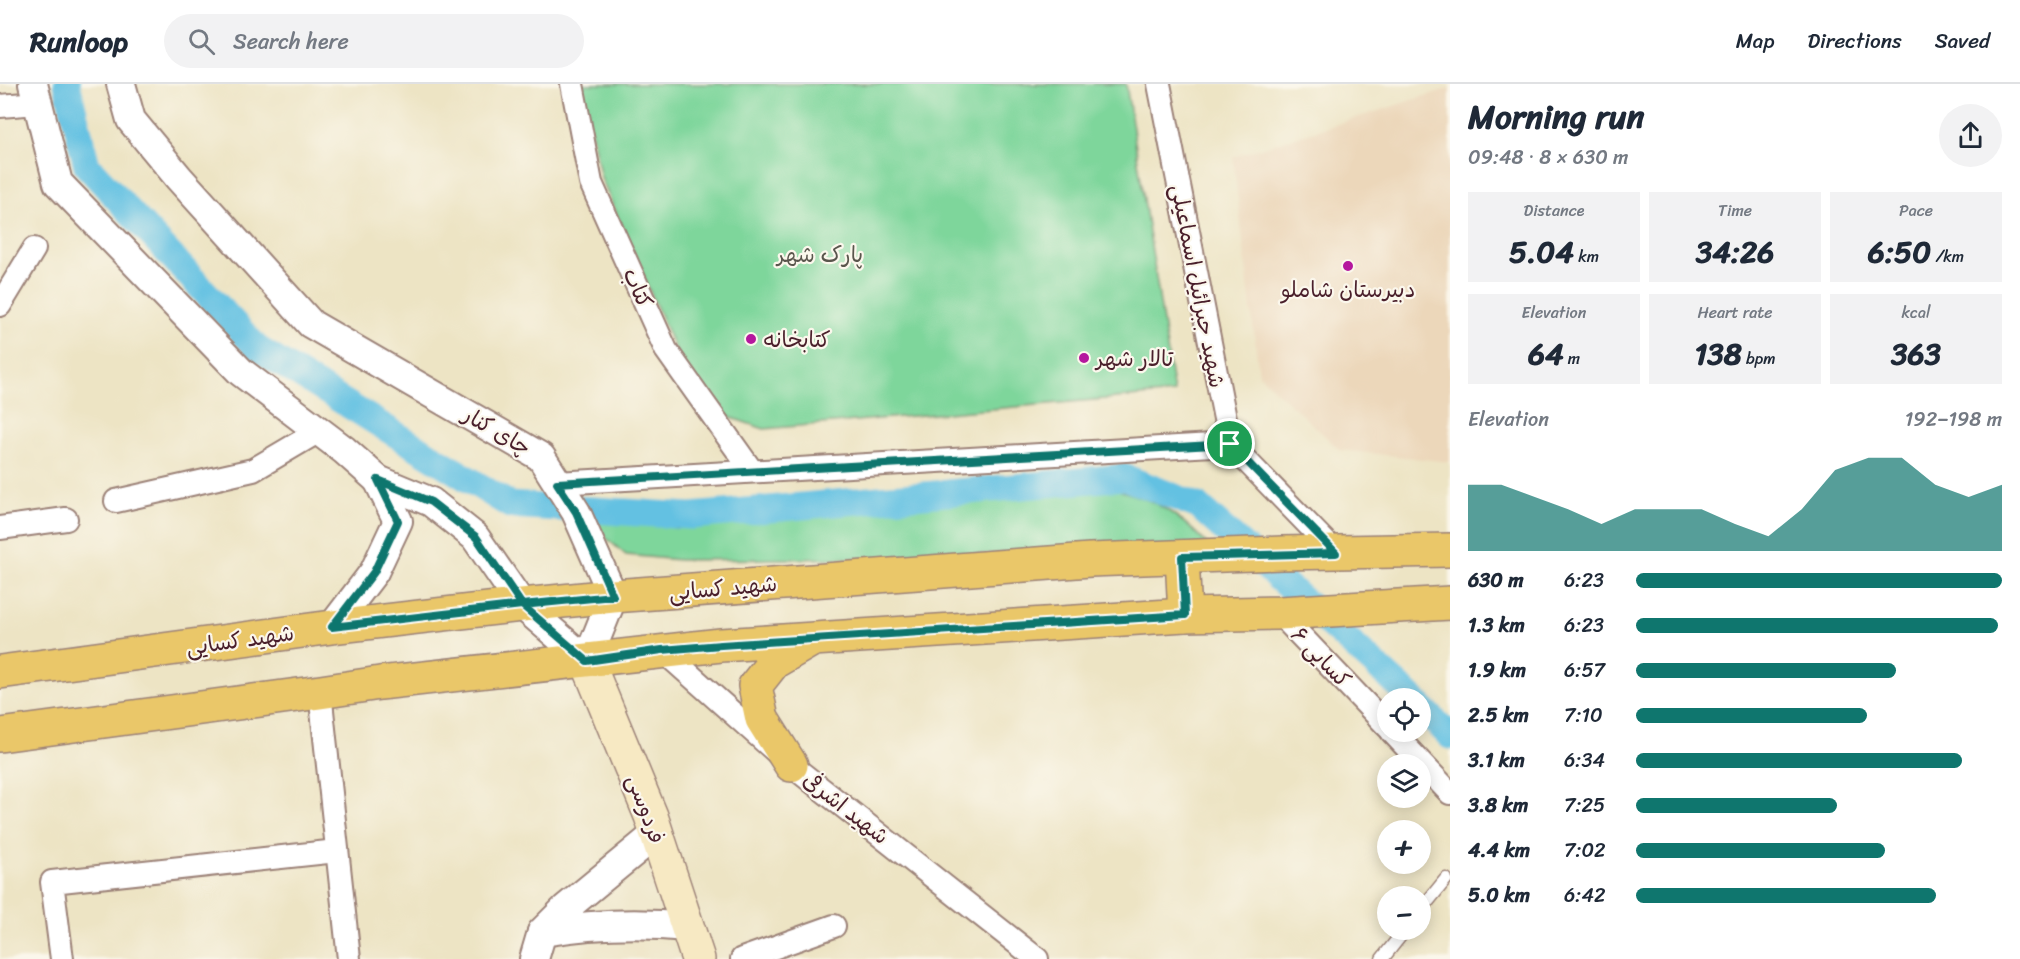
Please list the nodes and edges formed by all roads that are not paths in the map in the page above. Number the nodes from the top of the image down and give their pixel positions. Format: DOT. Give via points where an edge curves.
graph roads {
  1 [pos="121,84"];
  2 [pos="572,84"];
  3 [pos="1159,84"];
  4 [pos="35,93"];
  5 [pos="0,106"];
  6 [pos="34,249"];
  7 [pos="0,305"];
  8 [pos="319,431"];
  9 [pos="1230,444"];
  10 [pos="752,471"];
  11 [pos="378,480"];
  12 [pos="557,483"];
  13 [pos="116,501"];
  14 [pos="66,519"];
  15 [pos="0,528"];
  16 [pos="1450,550"];
  17 [pos="1336,553"];
  18 [pos="1182,557"];
  19 [pos="613,596"];
  20 [pos="1450,603"];
  21 [pos="522,605"];
  22 [pos="1279,613"];
  23 [pos="1185,615"];
  24 [pos="332,627"];
  25 [pos="815,638"];
  26 [pos="662,650"];
  27 [pos="587,661"];
  28 [pos="0,672"];
  29 [pos="321,692"];
  30 [pos="1377,715"];
  31 [pos="0,735"];
  32 [pos="1402,742"];
  33 [pos="791,765"];
  34 [pos="1450,793"];
  35 [pos="656,834"];
  36 [pos="337,851"];
  37 [pos="1446,879"];
  38 [pos="1431,897"];
  39 [pos="834,926"];
  40 [pos="687,927"];
  41 [pos="1397,940"];
  42 [pos="538,946"];
  43 [pos="62,959"];
  44 [pos="349,959"];
  45 [pos="698,959"];
  46 [pos="742,959"];
  47 [pos="1037,959"];
  48 [pos="1382,959"];
  1 -- 12 [label="street, چای کنار" via="131,120 311,324 541,457"];
  2 -- 10 [label="street, کتاب" via="591,183 666,350"];
  3 -- 9 [label="street, شهید جبرائیل اسماعیلی"];
  4 -- 5 [label="street"];
  4 -- 8 [label="street" via="58,183 241,372"];
  6 -- 7 [label="street"];
  8 -- 11 [label="street"];
  8 -- 13 [label="street" via="253,470"];
  9 -- 10 [label="street"];
  9 -- 17 [label="street"];
  10 -- 12 [label="street"];
  11 -- 21 [label="street" via="431,502 476,537"];
  11 -- 24 [label="street" via="398,521 374,572"];
  12 -- 19 [label="street, چای کنار" via="576,512"];
  14 -- 15 [label="street"];
  16 -- 17 [label="main road, شهید کسایی"];
  17 -- 18 [label="main road, شهید کسایی"];
  18 -- 19 [label="main road, شهید کسایی" via="1090,560"];
  18 -- 23 [label="main road"];
  19 -- 21 [label="main road, شهید کسایی"];
  19 -- 27 [label="street"];
  20 -- 22 [label="main road"];
  21 -- 24 [label="main road, شهید کسایی"];
  21 -- 27 [label="street"];
  22 -- 23 [label="main road"];
  22 -- 30 [label="street, کسایی ۶"];
  23 -- 25 [label="main road"];
  24 -- 28 [label="main road, شهید کسایی"];
  25 -- 26 [label="main road"];
  25 -- 33 [label="main road" via="774,662 755,686 762,719"];
  26 -- 27 [label="main road"];
  26 -- 33 [label="street, شهید اشرفی"];
  27 -- 29 [label="main road"];
  27 -- 35 [label="main road, فردوسی"];
  29 -- 31 [label="main road"];
  29 -- 36 [label="street"];
  32 -- 34 [label="street"];
  33 -- 47 [label="street, شهید اشرفی"];
  35 -- 40 [label="main road, فردوسی"];
  35 -- 42 [label="street" via="566,908"];
  36 -- 43 [label="street" via="52,882"];
  36 -- 44 [label="street"];
  37 -- 38 [label="lane"];
  39 -- 46 [label="street"];
  40 -- 42 [label="street" via="652,923 587,925"];
  40 -- 45 [label="main road, فردوسی"];
  41 -- 48 [label="lane"];
}
